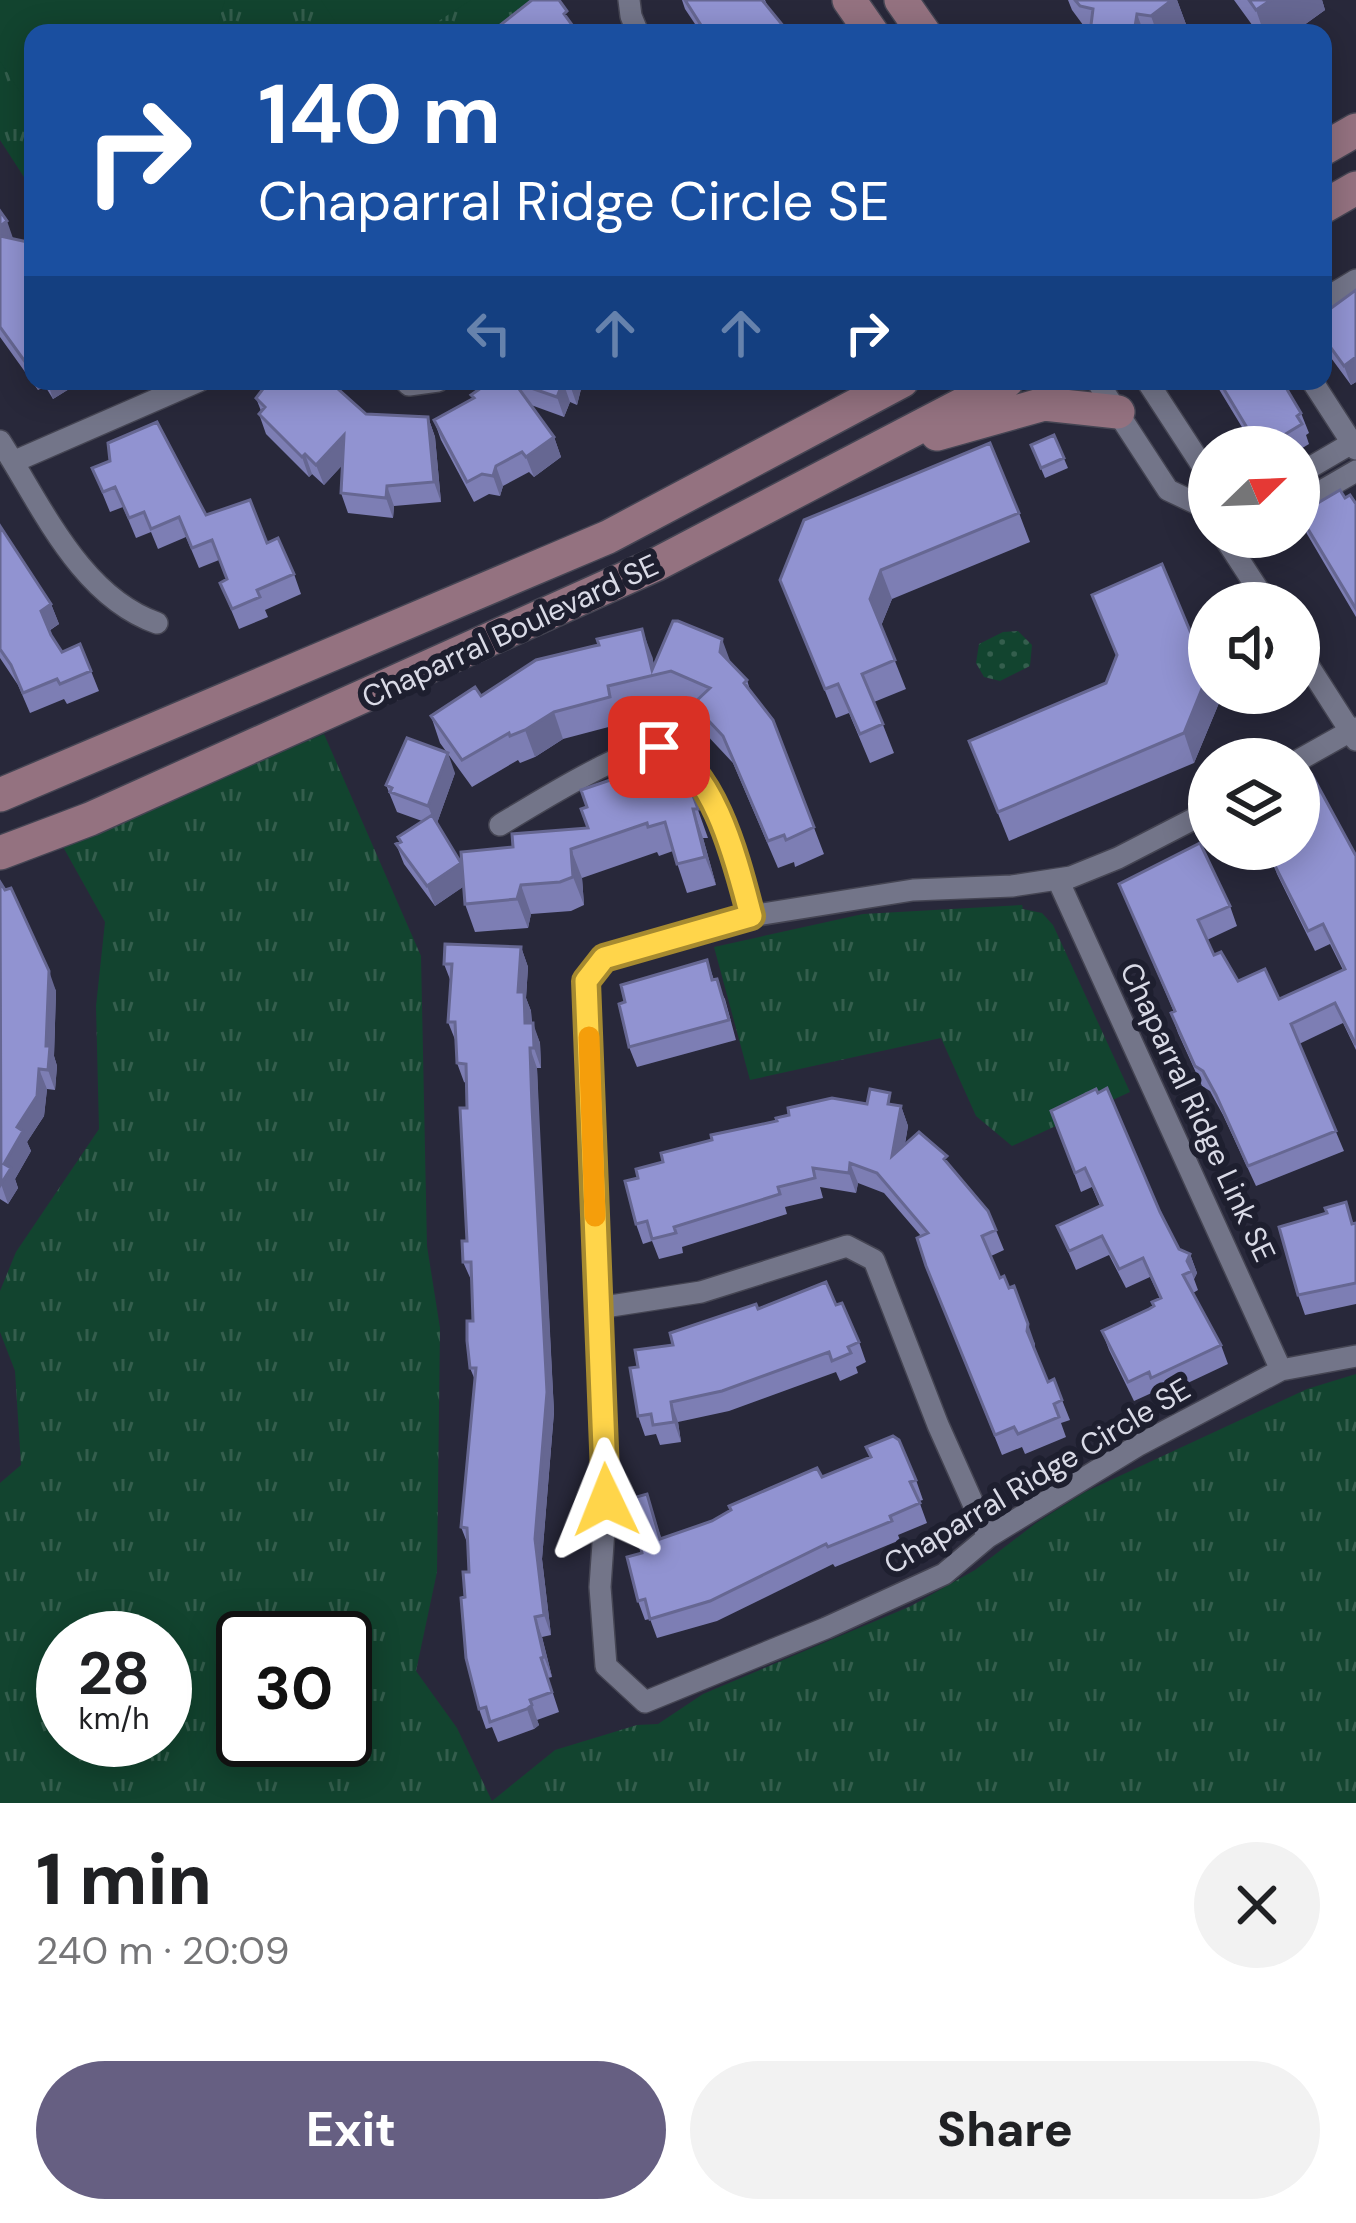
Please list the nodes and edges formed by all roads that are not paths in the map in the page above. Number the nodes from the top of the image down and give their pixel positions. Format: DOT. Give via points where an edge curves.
graph roads {
  1 [pos="178,390"];
  2 [pos="885,390"];
  3 [pos="989,390"];
  4 [pos="1103,390"];
  5 [pos="1153,390"];
  6 [pos="1318,390"];
  7 [pos="1118,412"];
  8 [pos="0,441"];
  9 [pos="1188,444"];
  10 [pos="1354,446"];
  11 [pos="872,452"];
  12 [pos="13,462"];
  13 [pos="1320,463"];
  14 [pos="1356,471"];
  15 [pos="1320,492"];
  16 [pos="1188,501"];
  17 [pos="157,622"];
  18 [pos="1320,682"];
  19 [pos="1354,733"];
  20 [pos="1320,750"];
  21 [pos="0,795"];
  22 [pos="1188,822"];
  23 [pos="500,825"];
  24 [pos="0,853"];
  25 [pos="1058,880"];
  26 [pos="751,916"];
  27 [pos="598,1308"];
  28 [pos="1356,1356"];
  29 [pos="1281,1370"];
  30 [pos="988,1537"];
  1 -- 12 [label="street"];
  2 -- 21 [label="main road, Chaparral Boulevard SE" via="608,537"];
  3 -- 11 [label="main road, Chaparral Boulevard SE"];
  4 -- 7 [label="street"];
  5 -- 9 [label="street"];
  6 -- 10 [label="street"];
  7 -- 11 [label="main road" via="1028,406"];
  7 -- 16 [label="street" via="1168,490"];
  8 -- 12 [label="street"];
  10 -- 13 [label="street"];
  11 -- 24 [label="main road, Chaparral Boulevard SE" via="657,564"];
  12 -- 17 [label="street" via="103,593"];
  14 -- 15 [label="street"];
  18 -- 19 [label="street"];
  19 -- 20 [label="street"];
  22 -- 25 [label="street, Chaparral Ridge Circle SE"];
  23 -- 26 [label="street" via="607,765 664,748 708,794"];
  25 -- 26 [label="street, Chaparral Ridge Circle SE" via="913,890"];
  25 -- 29 [label="street, Chaparral Ridge Link SE"];
  26 -- 27 [label="street, Chaparral Ridge Circle SE" via="604,958 586,981"];
  27 -- 30 [label="street" via="701,1292 847,1246 874,1260"];
  27 -- 30 [label="street, Chaparral Ridge Circle SE" via="606,1666 645,1702 944,1574"];
  28 -- 29 [label="street, Chaparral Ridge Circle SE"];
  29 -- 30 [label="street, Chaparral Ridge Circle SE"];
}
